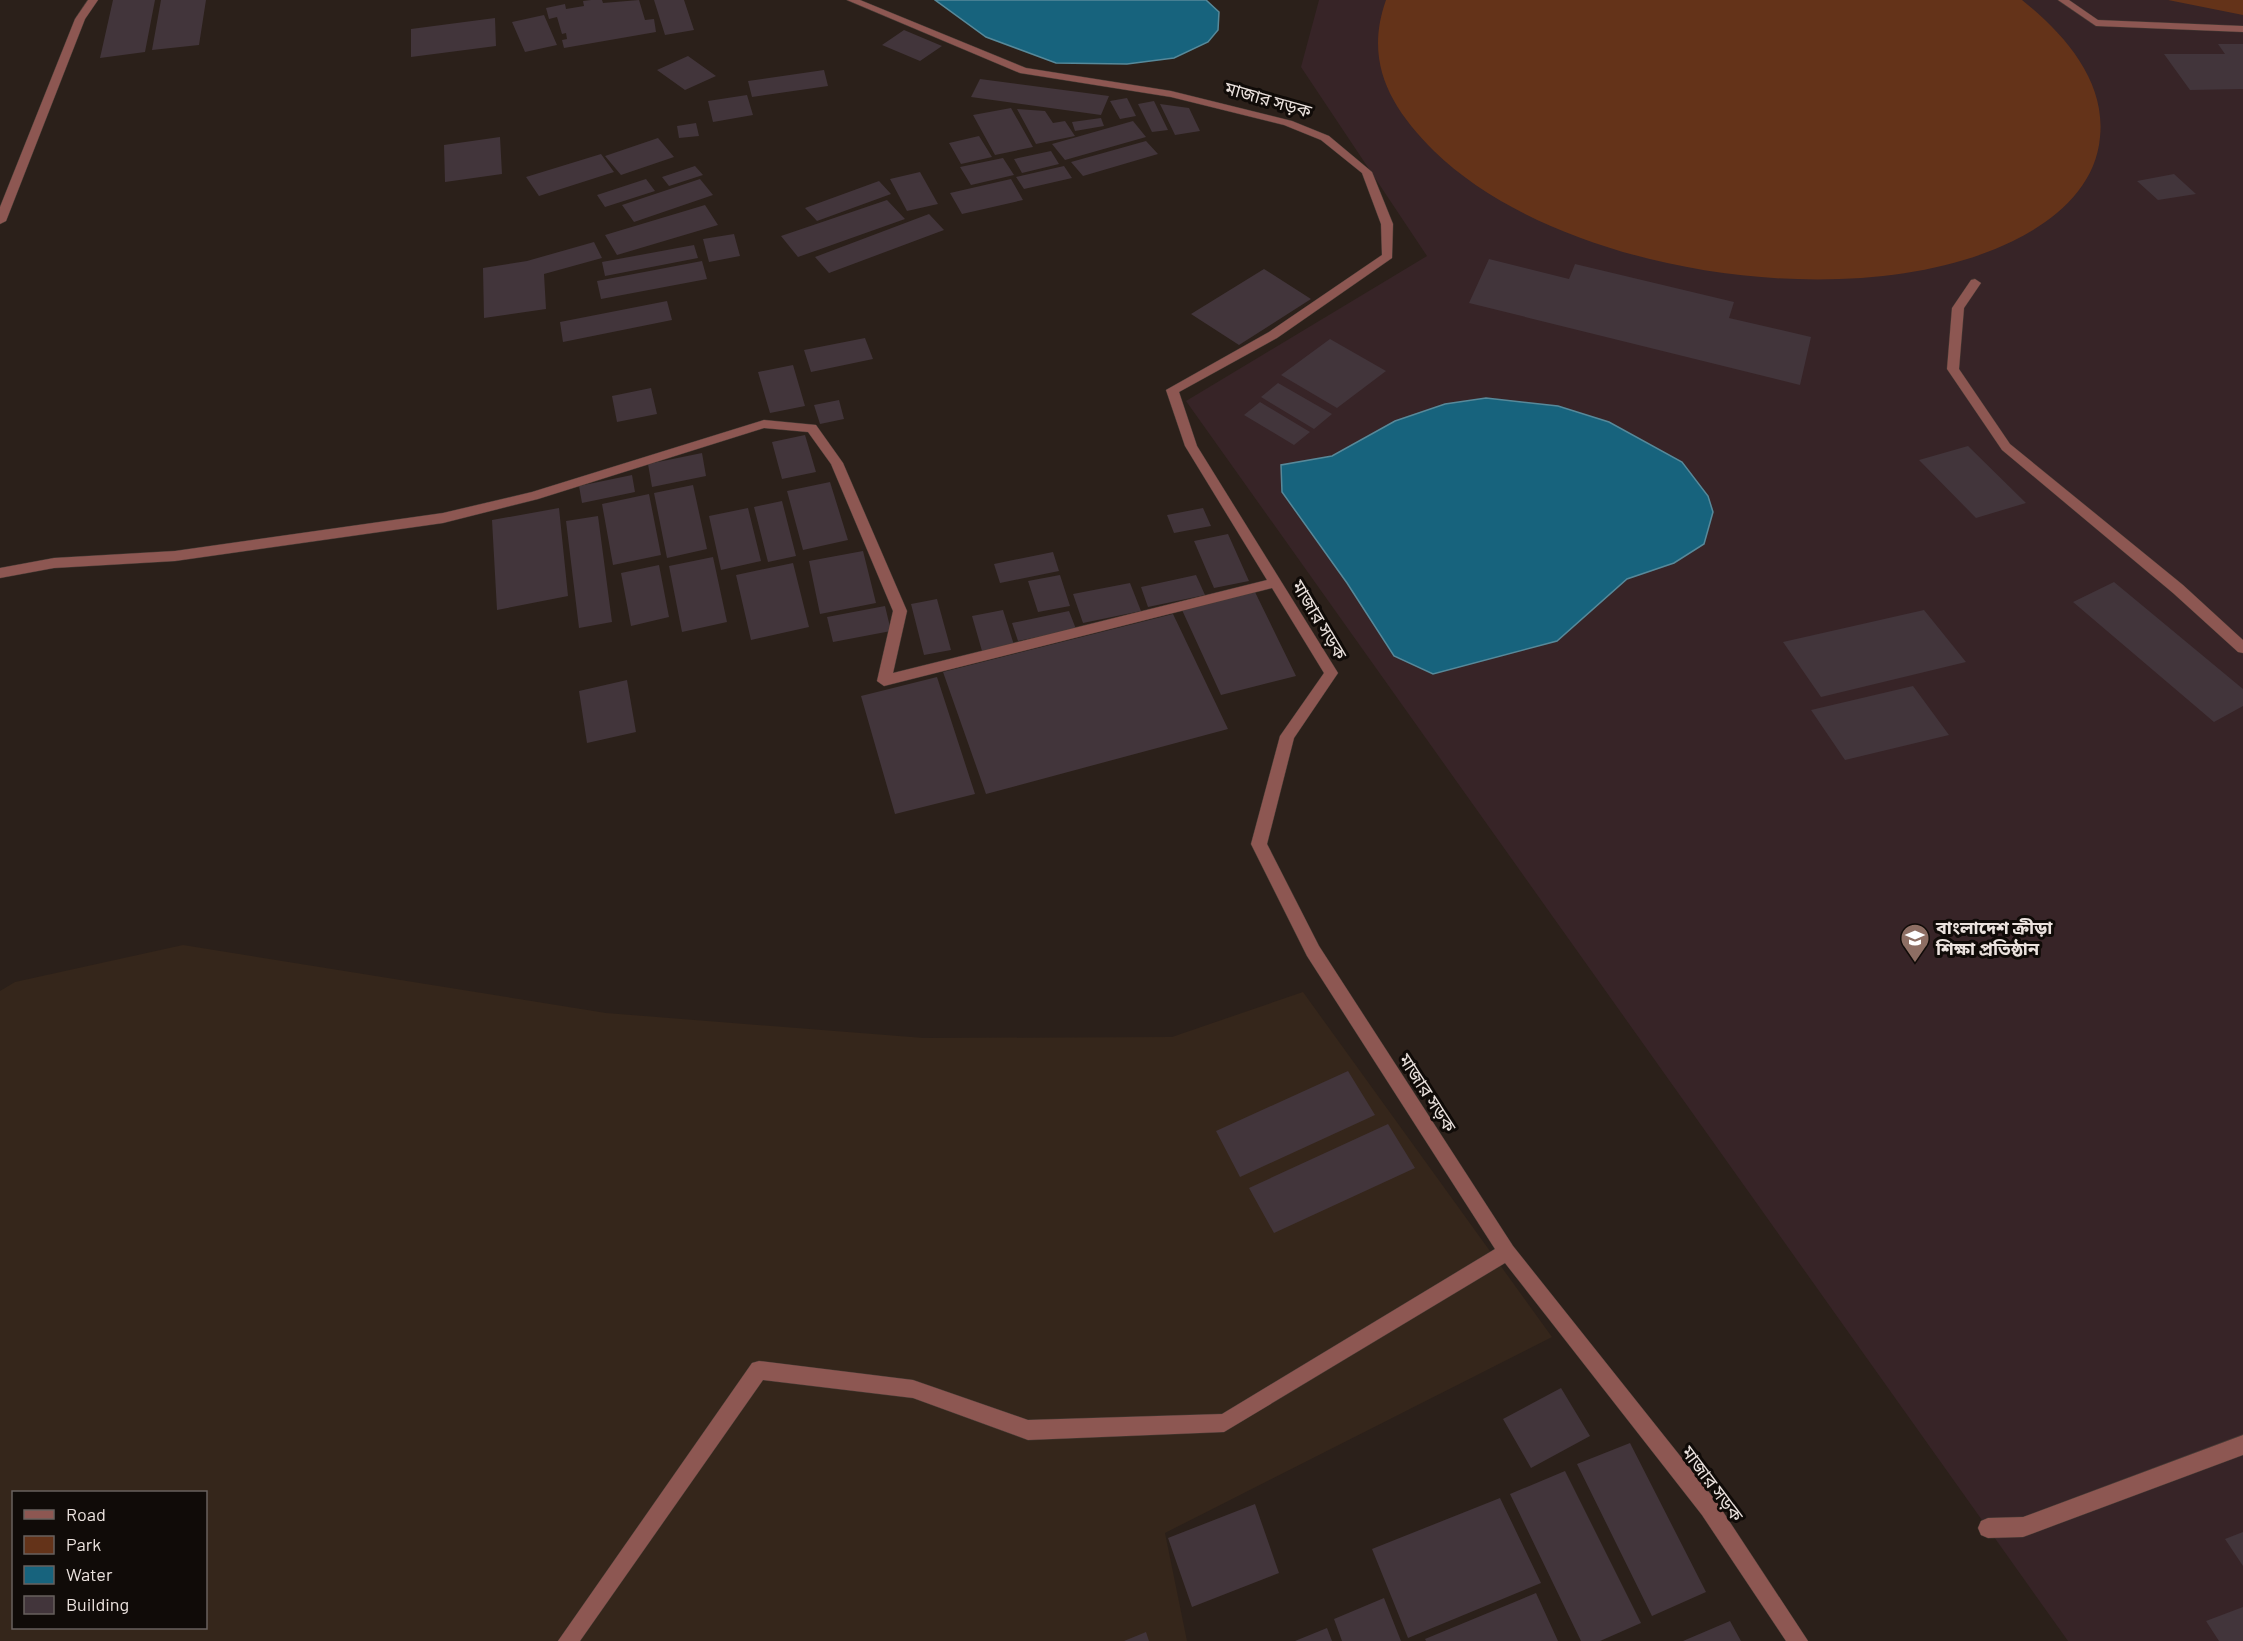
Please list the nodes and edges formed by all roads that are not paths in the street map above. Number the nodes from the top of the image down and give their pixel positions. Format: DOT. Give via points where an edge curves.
graph roads {
  1 [pos="93,0"];
  2 [pos="852,0"];
  3 [pos="2063,0"];
  4 [pos="2243,29"];
  5 [pos="0,221"];
  6 [pos="1975,283"];
  7 [pos="0,573"];
  8 [pos="1274,583"];
  9 [pos="2243,648"];
  10 [pos="1507,1252"];
  11 [pos="2243,1445"];
  12 [pos="1988,1528"];
  13 [pos="568,1641"];
  14 [pos="1798,1641"];
  1 -- 5 [label="street" via="80,19"];
  2 -- 8 [label="street, মাজার সড়ক" via="1024,71 1171,94 1288,123 1325,138 1367,172 1388,224 1389,256 1273,334 1172,390 1191,446"];
  3 -- 4 [label="street" via="2096,23"];
  6 -- 9 [label="street" via="1958,308 1953,369 2006,447"];
  7 -- 8 [label="street" via="54,563 175,556 443,518 764,424 812,428 837,463 900,611 884,681"];
  8 -- 10 [label="street, মাজার সড়ক" via="1331,673 1287,736 1259,844 1313,951"];
  10 -- 13 [label="street" via="1224,1423 1028,1431 913,1389 759,1370"];
  10 -- 14 [label="street, মাজার সড়ক" via="1709,1508"];
  11 -- 12 [label="street" via="2023,1527"];
}
